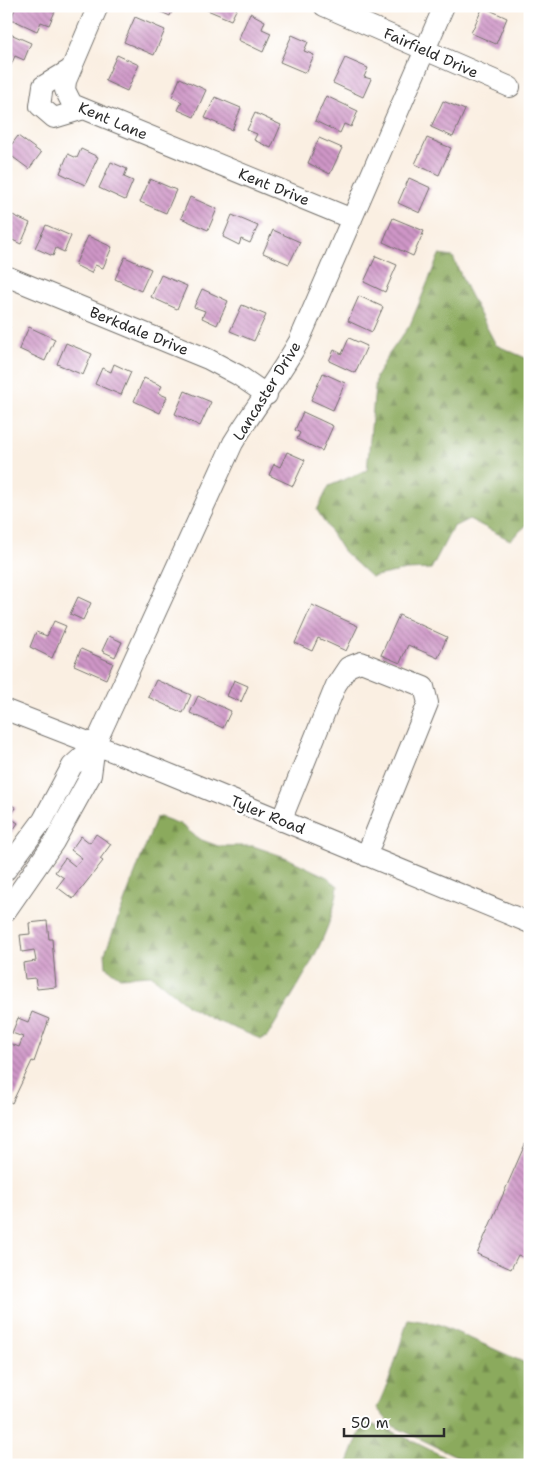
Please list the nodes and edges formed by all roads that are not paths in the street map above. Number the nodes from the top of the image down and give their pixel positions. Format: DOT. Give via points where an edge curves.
graph roads {
  1 [pos="98,6"];
  2 [pos="324,6"];
  3 [pos="444,6"];
  4 [pos="425,51"];
  5 [pos="71,69"];
  6 [pos="510,87"];
  7 [pos="84,109"];
  8 [pos="196,155"];
  9 [pos="352,219"];
  10 [pos="6,276"];
  11 [pos="267,394"];
  12 [pos="6,710"];
  13 [pos="96,745"];
  14 [pos="280,821"];
  15 [pos="36,831"];
  16 [pos="54,842"];
  17 [pos="366,856"];
  18 [pos="6,870"];
  19 [pos="6,911"];
  20 [pos="530,923"];
  1 -- 5 [label="street, Kent Lane"];
  2 -- 4 [label="street, Fairfield Drive"];
  3 -- 4 [label="street, Lancaster Drive"];
  4 -- 6 [label="street, Fairfield Drive"];
  4 -- 9 [label="street, Lancaster Drive"];
  5 -- 7 [label="street, Kent Lane" via="65,90 67,98"];
  5 -- 7 [label="street" via="43,86 40,106 54,118"];
  7 -- 8 [label="street, Kent Lane"];
  8 -- 9 [label="street, Kent Drive"];
  9 -- 11 [label="street, Lancaster Drive" via="299,341"];
  10 -- 11 [label="street, Berkdale Drive" via="208,359"];
  11 -- 13 [label="street, Lancaster Drive" via="233,444"];
  12 -- 13 [label="street, Tyler Road"];
  13 -- 14 [label="street, Tyler Road"];
  13 -- 15 [label="street" via="72,766"];
  13 -- 16 [label="street" via="91,775"];
  14 -- 17 [label="street, Tyler Road"];
  14 -- 17 [label="street" via="336,685 348,667 361,662 424,687 428,703"];
  15 -- 16 [label="street"];
  15 -- 18 [label="street"];
  16 -- 19 [label="street"];
  17 -- 20 [label="street, Tyler Road"];
}
